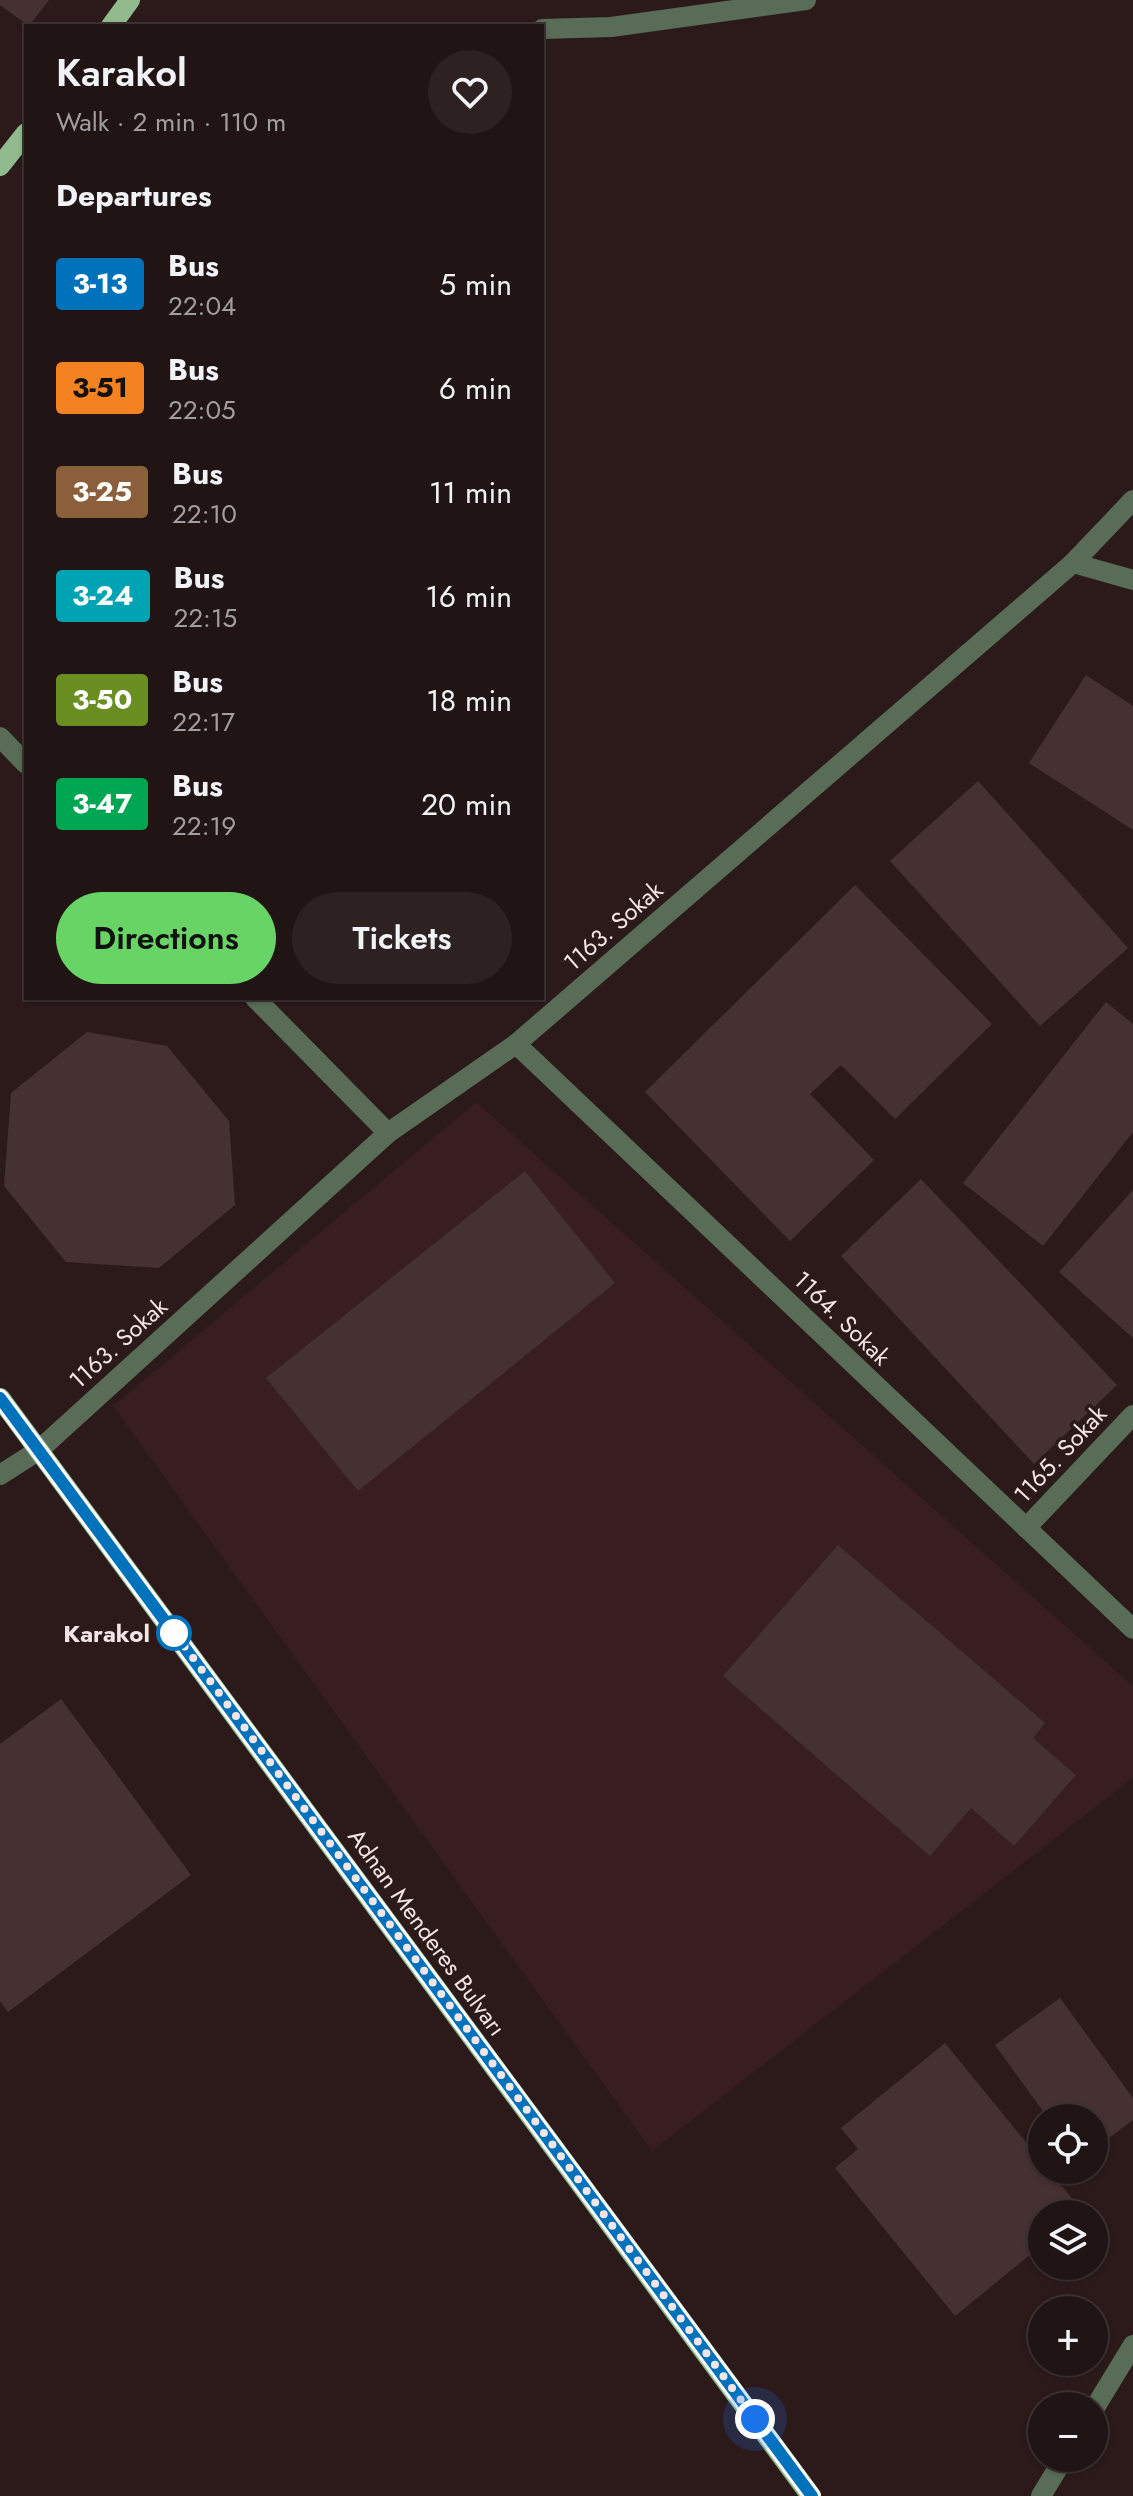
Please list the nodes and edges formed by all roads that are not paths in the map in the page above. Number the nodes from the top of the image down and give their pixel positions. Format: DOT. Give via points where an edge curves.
graph roads {
  1 [pos="130,0"];
  2 [pos="806,0"];
  3 [pos="112,24"];
  4 [pos="544,29"];
  5 [pos="24,136"];
  6 [pos="0,166"];
  7 [pos="1133,500"];
  8 [pos="1073,563"];
  9 [pos="1133,580"];
  10 [pos="0,737"];
  11 [pos="24,762"];
  12 [pos="257,1000"];
  13 [pos="516,1044"];
  14 [pos="388,1133"];
  15 [pos="0,1398"];
  16 [pos="1133,1415"];
  17 [pos="39,1450"];
  18 [pos="0,1475"];
  19 [pos="1026,1528"];
  20 [pos="1133,1629"];
  21 [pos="1133,2345"];
  22 [pos="1104,2392"];
  23 [pos="1056,2472"];
  24 [pos="811,2496"];
  25 [pos="1041,2496"];
  1 -- 3 [label="main road"];
  2 -- 4 [label="street" via="611,27"];
  5 -- 6 [label="main road"];
  7 -- 8 [label="street, 1163. Sokak"];
  8 -- 9 [label="street"];
  8 -- 13 [label="street, 1163. Sokak"];
  10 -- 11 [label="street"];
  12 -- 14 [label="street"];
  13 -- 14 [label="street, 1163. Sokak"];
  13 -- 19 [label="street, 1164. Sokak"];
  14 -- 17 [label="street, 1163. Sokak"];
  15 -- 17 [label="main road, Adnan Menderes Bulvarı"];
  16 -- 19 [label="street, 1165. Sokak"];
  17 -- 18 [label="street, 1163. Sokak"];
  17 -- 24 [label="main road, Adnan Menderes Bulvarı"];
  19 -- 20 [label="street, 1164. Sokak"];
  21 -- 22 [label="street"];
  23 -- 25 [label="street"];
}
